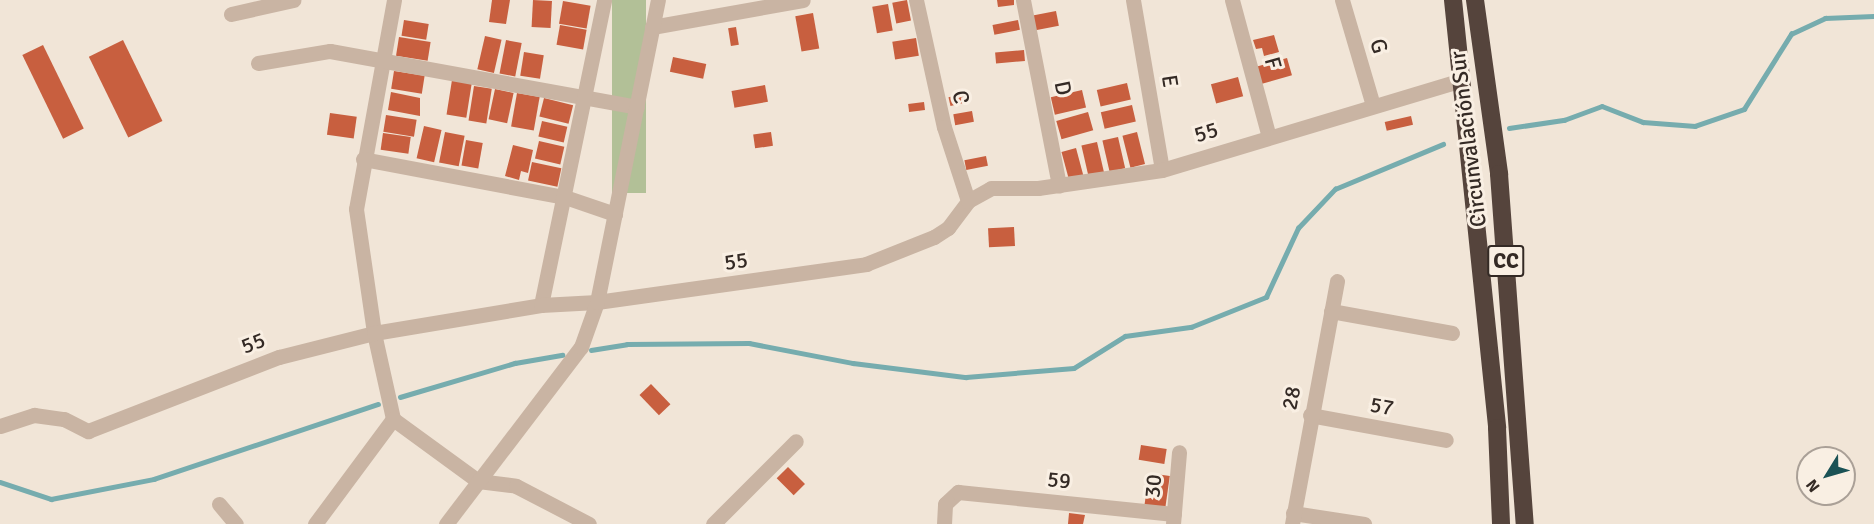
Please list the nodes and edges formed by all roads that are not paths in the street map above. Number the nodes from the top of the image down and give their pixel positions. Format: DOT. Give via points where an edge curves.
graph roads {
  1 [pos="293,0"];
  2 [pos="394,0"];
  3 [pos="604,0"];
  4 [pos="658,0"];
  5 [pos="803,0"];
  6 [pos="916,0"];
  7 [pos="1023,0"];
  8 [pos="1133,0"];
  9 [pos="1232,0"];
  10 [pos="1342,0"];
  11 [pos="1453,0"];
  12 [pos="1475,0"];
  13 [pos="231,14"];
  14 [pos="652,27"];
  15 [pos="381,60"];
  16 [pos="258,63"];
  17 [pos="1462,80"];
  18 [pos="584,96"];
  19 [pos="1372,105"];
  20 [pos="637,107"];
  21 [pos="1269,137"];
  22 [pos="363,159"];
  23 [pos="1162,170"];
  24 [pos="1059,186"];
  25 [pos="565,196"];
  26 [pos="968,201"];
  27 [pos="615,214"];
  28 [pos="1337,281"];
  29 [pos="597,302"];
  30 [pos="541,305"];
  31 [pos="1331,311"];
  32 [pos="374,333"];
  33 [pos="1452,333"];
  34 [pos="1310,415"];
  35 [pos="393,419"];
  36 [pos="0,426"];
  37 [pos="1446,440"];
  38 [pos="796,441"];
  39 [pos="1179,452"];
  40 [pos="478,482"];
  41 [pos="219,504"];
  42 [pos="1173,519"];
  43 [pos="1293,519"];
  44 [pos="236,524"];
  45 [pos="315,524"];
  46 [pos="446,524"];
  47 [pos="589,524"];
  48 [pos="713,524"];
  49 [pos="944,524"];
  50 [pos="1364,524"];
  51 [pos="1501,524"];
  52 [pos="1525,524"];
  1 -- 13 [label="street"];
  2 -- 15 [label="street"];
  3 -- 18 [label="street"];
  4 -- 14 [label="street"];
  5 -- 14 [label="street"];
  6 -- 26 [label="street, C" via="944,127"];
  7 -- 24 [label="street, D"];
  8 -- 23 [label="street, E"];
  9 -- 21 [label="street, F"];
  10 -- 19 [label="street, G"];
  11 -- 17 [label="highway, Circunvalación Sur / CC"];
  12 -- 52 [label="highway, Circunvalación Sur / CC" via="1499,174"];
  14 -- 20 [label="street"];
  15 -- 16 [label="street" via="330,51"];
  15 -- 18 [label="street"];
  15 -- 22 [label="street"];
  17 -- 19 [label="street, 55"];
  17 -- 51 [label="highway, Circunvalación Sur / CC" via="1497,428"];
  18 -- 20 [label="street"];
  18 -- 25 [label="street"];
  19 -- 21 [label="street, 55"];
  20 -- 27 [label="street"];
  21 -- 23 [label="street, 55"];
  22 -- 25 [label="street"];
  22 -- 32 [label="street" via="356,209"];
  23 -- 24 [label="street, 55"];
  24 -- 26 [label="street, 55" via="991,188"];
  25 -- 27 [label="street"];
  25 -- 30 [label="street"];
  26 -- 29 [label="street, 55" via="948,228 934,237 866,264"];
  27 -- 29 [label="street"];
  28 -- 31 [label="street, 28"];
  29 -- 30 [label="street, 55"];
  29 -- 40 [label="street" via="581,347"];
  30 -- 32 [label="street, 55"];
  31 -- 33 [label="street"];
  31 -- 34 [label="street, 28"];
  32 -- 35 [label="street"];
  32 -- 36 [label="street, 55" via="279,357 88,431 64,419 34,415"];
  34 -- 37 [label="street, 57"];
  34 -- 43 [label="street, 28"];
  35 -- 40 [label="street"];
  35 -- 45 [label="street"];
  38 -- 48 [label="street"];
  39 -- 42 [label="street, 30"];
  40 -- 46 [label="street"];
  40 -- 47 [label="street" via="516,486"];
  41 -- 44 [label="street"];
  42 -- 49 [label="street, 59" via="958,492 945,504"];
  43 -- 50 [label="street"];
}
